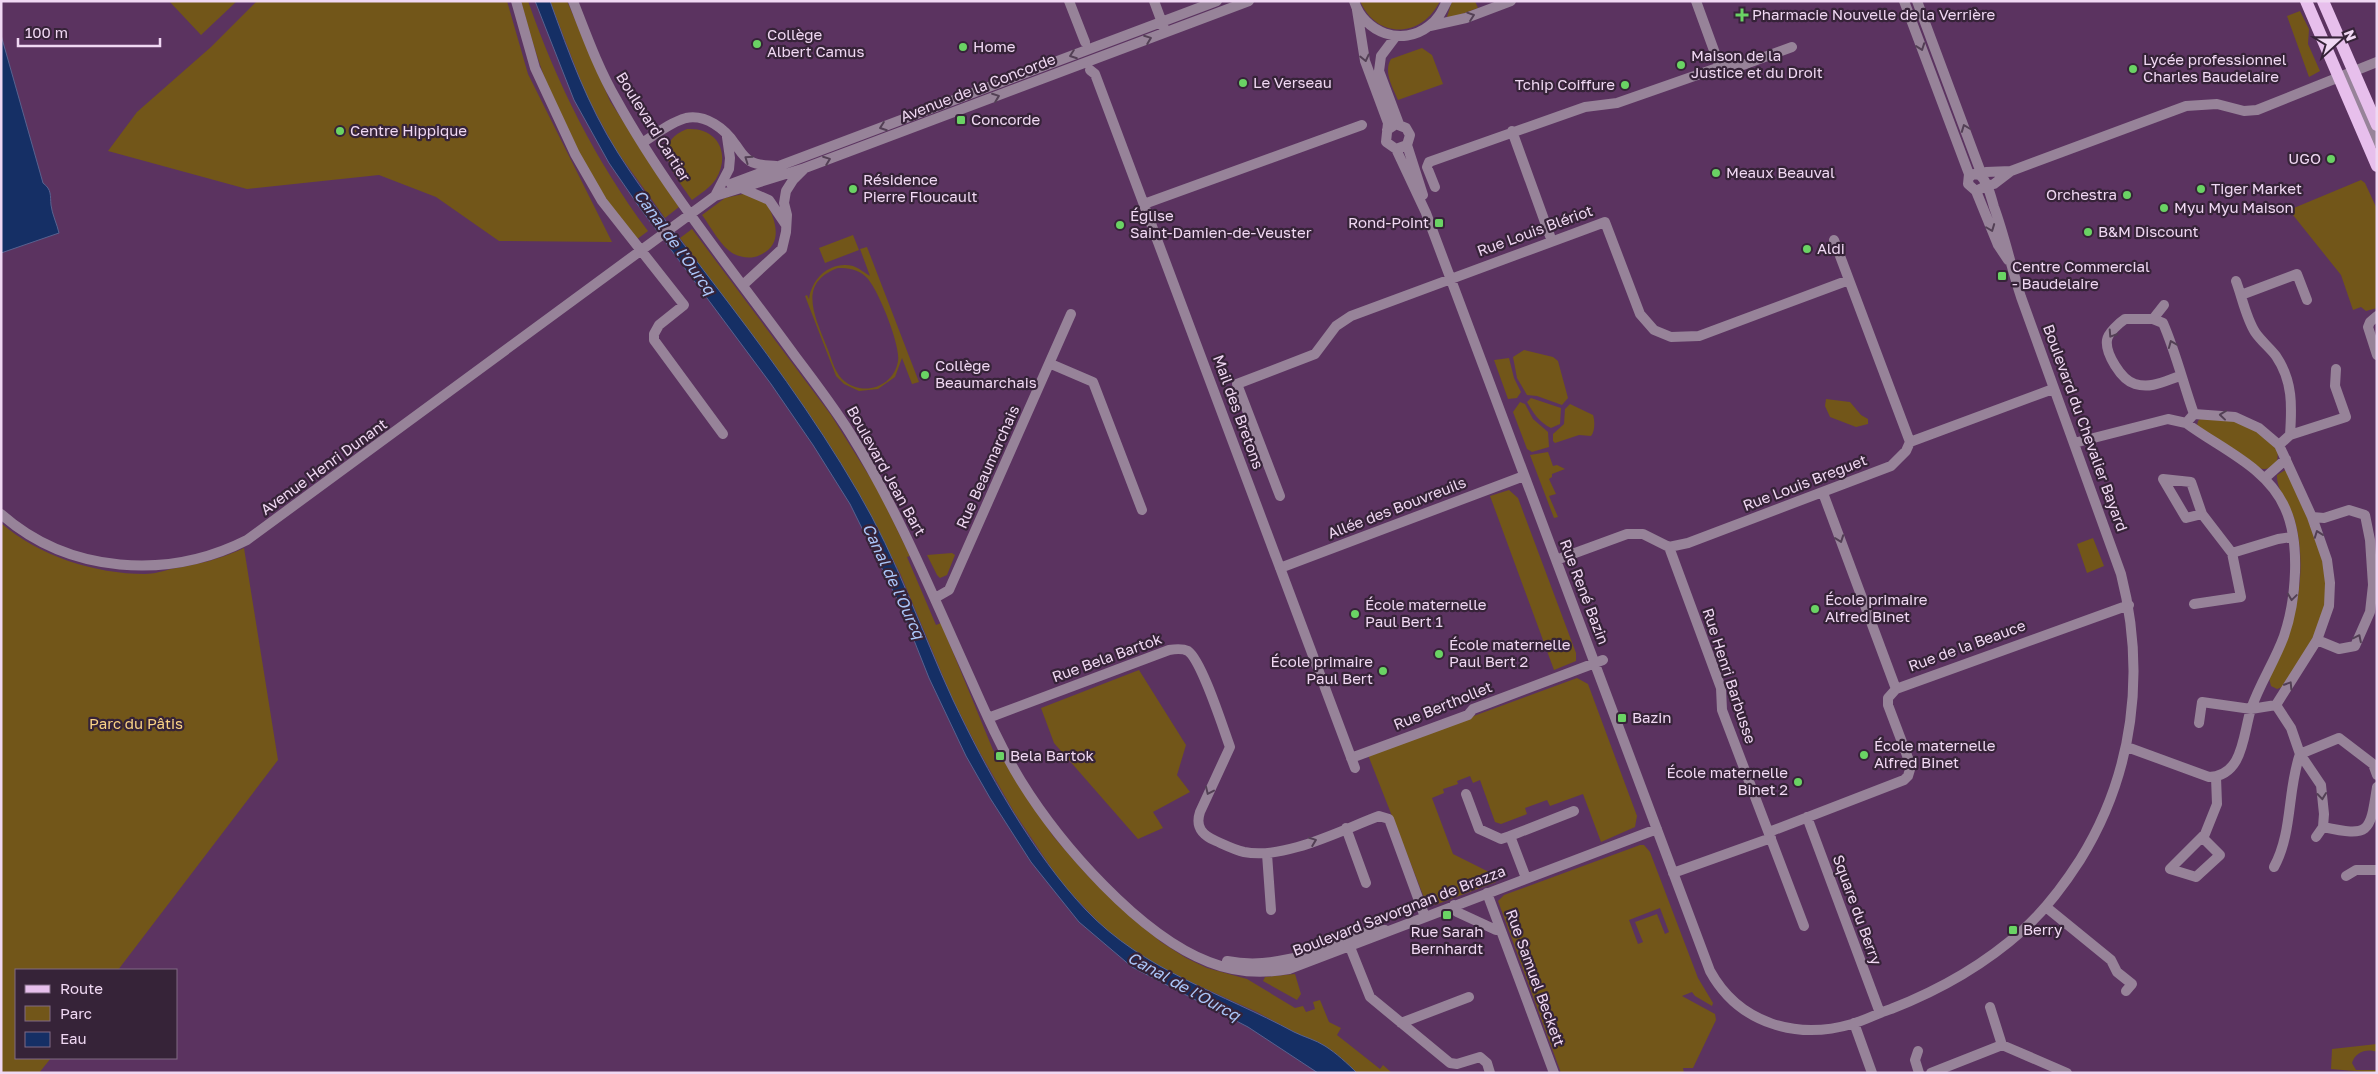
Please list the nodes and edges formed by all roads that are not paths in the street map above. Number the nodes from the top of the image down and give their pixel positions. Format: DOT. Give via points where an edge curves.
graph roads {
  1 [pos="516,1"];
  2 [pos="573,1"];
  3 [pos="1069,1"];
  4 [pos="1154,1"];
  5 [pos="1217,1"];
  6 [pos="1249,1"];
  7 [pos="1447,1"];
  8 [pos="1511,1"];
  9 [pos="1696,1"];
  10 [pos="1904,1"];
  11 [pos="1917,1"];
  12 [pos="2306,1"];
  13 [pos="2313,1"];
  14 [pos="2323,1"];
  15 [pos="1355,6"];
  16 [pos="1162,22"];
  17 [pos="1430,26"];
  18 [pos="1166,33"];
  19 [pos="1396,36"];
  20 [pos="1085,42"];
  21 [pos="1792,47"];
  22 [pos="2377,62"];
  23 [pos="1720,67"];
  24 [pos="1090,70"];
  25 [pos="2354,72"];
  26 [pos="2339,78"];
  27 [pos="1400,124"];
  28 [pos="1362,125"];
  29 [pos="2377,125"];
  30 [pos="1387,130"];
  31 [pos="1512,131"];
  32 [pos="727,136"];
  33 [pos="2377,142"];
  34 [pos="642,143"];
  35 [pos="1407,145"];
  36 [pos="1396,149"];
  37 [pos="778,166"];
  38 [pos="2377,166"];
  39 [pos="804,168"];
  40 [pos="2010,171"];
  41 [pos="1976,175"];
  42 [pos="1986,186"];
  43 [pos="1435,187"];
  44 [pos="740,188"];
  45 [pos="1976,191"];
  46 [pos="714,195"];
  47 [pos="1144,204"];
  48 [pos="689,211"];
  49 [pos="1426,213"];
  50 [pos="786,225"];
  51 [pos="1550,236"];
  52 [pos="1834,240"];
  53 [pos="2010,263"];
  54 [pos="1451,279"];
  55 [pos="1849,280"];
  56 [pos="2236,281"];
  57 [pos="743,284"];
  58 [pos="2241,295"];
  59 [pos="2307,300"];
  60 [pos="2164,305"];
  61 [pos="1072,314"];
  62 [pos="2377,316"];
  63 [pos="2153,319"];
  64 [pos="2377,355"];
  65 [pos="1050,364"];
  66 [pos="2336,369"];
  67 [pos="2180,376"];
  68 [pos="2054,389"];
  69 [pos="2194,414"];
  70 [pos="2186,423"];
  71 [pos="723,434"];
  72 [pos="2290,435"];
  73 [pos="1910,442"];
  74 [pos="2074,443"];
  75 [pos="2279,445"];
  76 [pos="2286,459"];
  77 [pos="1524,476"];
  78 [pos="2266,477"];
  79 [pos="1823,493"];
  80 [pos="1280,496"];
  81 [pos="1142,510"];
  82 [pos="1,514"];
  83 [pos="2202,514"];
  84 [pos="2312,517"];
  85 [pos="2292,537"];
  86 [pos="1669,548"];
  87 [pos="2232,553"];
  88 [pos="1556,560"];
  89 [pos="1280,568"];
  90 [pos="935,598"];
  91 [pos="2194,604"];
  92 [pos="2129,605"];
  93 [pos="2317,640"];
  94 [pos="1599,662"];
  95 [pos="1896,689"];
  96 [pos="2276,705"];
  97 [pos="2251,709"];
  98 [pos="988,718"];
  99 [pos="2199,722"];
  100 [pos="2127,747"];
  101 [pos="2300,754"];
  102 [pos="1353,763"];
  103 [pos="2377,774"];
  104 [pos="2216,777"];
  105 [pos="2377,787"];
  106 [pos="1466,794"];
  107 [pos="1574,811"];
  108 [pos="1807,817"];
  109 [pos="2323,827"];
  110 [pos="1346,828"];
  111 [pos="1657,829"];
  112 [pos="1770,835"];
  113 [pos="1510,836"];
  114 [pos="2202,837"];
  115 [pos="2316,837"];
  116 [pos="1267,854"];
  117 [pos="2274,867"];
  118 [pos="2377,870"];
  119 [pos="1673,873"];
  120 [pos="2346,876"];
  121 [pos="1526,878"];
  122 [pos="1366,883"];
  123 [pos="1487,893"];
  124 [pos="1454,905"];
  125 [pos="2046,906"];
  126 [pos="1271,910"];
  127 [pos="1425,916"];
  128 [pos="1804,926"];
  129 [pos="1500,928"];
  130 [pos="1393,929"];
  131 [pos="1350,947"];
  132 [pos="1207,962"];
  133 [pos="1715,980"];
  134 [pos="2126,991"];
  135 [pos="1469,997"];
  136 [pos="1990,1007"];
  137 [pos="1880,1013"];
  138 [pos="1401,1023"];
  139 [pos="1854,1023"];
  140 [pos="2002,1045"];
  141 [pos="1918,1051"];
  142 [pos="1490,1073"];
  143 [pos="1554,1073"];
  144 [pos="1872,1073"];
  145 [pos="1919,1073"];
  146 [pos="1931,1073"];
  147 [pos="2067,1073"];
  1 -- 71 [label="street" via="535,68 575,154 598,193 684,304 659,325 654,340"];
  2 -- 34 [label="street, Boulevard Cartier" via="610,89"];
  3 -- 20 [label="street"];
  4 -- 16 [label="street"];
  5 -- 16 [label="street, Avenue de la Concorde"];
  6 -- 18 [label="street, Avenue de la Concorde"];
  7 -- 17 [label="street"];
  17 -- 8 [label="street, one-way" via="1466,18"];
  9 -- 23 [label="street"];
  10 -- 41 [label="street, one-way"];
  41 -- 11 [label="street, one-way" via="1980,170"];
  12 -- 26 [label="main road"];
  13 -- 25 [label="street" via="2341,67"];
  14 -- 25 [label="main road"];
  15 -- 19 [label="street" via="1371,28"];
  15 -- 30 [label="street, one-way" via="1365,62 1388,123"];
  16 -- 18 [label="street"];
  16 -- 37 [label="street, Avenue de la Concorde, one-way"];
  17 -- 19 [label="street" via="1419,33"];
  39 -- 18 [label="street, Avenue de la Concorde, one-way"];
  19 -- 27 [label="street" via="1381,56 1379,71"];
  21 -- 23 [label="street" via="1740,66"];
  22 -- 25 [label="street"];
  23 -- 31 [label="street" via="1617,103 1585,107"];
  24 -- 47 [label="street, Mail des Bretons" via="1095,74"];
  25 -- 26 [label="street"];
  25 -- 29 [label="main road"];
  26 -- 33 [label="street" via="2352,84"];
  26 -- 38 [label="main road"];
  26 -- 40 [label="street" via="2257,110 2217,104 2186,106"];
  27 -- 30 [label="street"];
  27 -- 35 [label="street" via="1408,131"];
  28 -- 47 [label="street"];
  30 -- 36 [label="street" via="1386,142"];
  31 -- 43 [label="street" via="1429,162 1427,167"];
  31 -- 51 [label="street"];
  32 -- 34 [label="street" via="714,123 686,118"];
  37 -- 32 [label="street, one-way" via="750,161"];
  32 -- 46 [label="street" via="729,169"];
  34 -- 48 [label="street, Boulevard Cartier"];
  35 -- 36 [label="street"];
  35 -- 49 [label="street, Rue René Bazin"];
  36 -- 49 [label="street, Rue René Bazin"];
  37 -- 46 [label="street, Avenue de la Concorde"];
  39 -- 44 [label="street, Avenue de la Concorde"];
  39 -- 50 [label="street" via="786,191"];
  40 -- 41 [label="street"];
  40 -- 42 [label="street" via="1994,184"];
  41 -- 42 [label="street, Boulevard du Chevalier Bayard"];
  41 -- 45 [label="street, Boulevard du Chevalier Bayard" via="1968,184"];
  42 -- 45 [label="street"];
  42 -- 53 [label="street, Boulevard du Chevalier Bayard" via="2007,241"];
  44 -- 46 [label="street, Avenue de la Concorde"];
  44 -- 50 [label="street" via="769,200"];
  45 -- 53 [label="street, Boulevard du Chevalier Bayard, one-way" via="1998,245"];
  46 -- 82 [label="street, Avenue Henri Dunant" via="263,530 215,554 141,567 111,564 82,558 48,545"];
  47 -- 89 [label="street, Mail des Bretons"];
  48 -- 57 [label="street, Boulevard Jean Bart"];
  49 -- 54 [label="street, Rue René Bazin"];
  50 -- 57 [label="street" via="785,241 777,256"];
  52 -- 55 [label="street"];
  53 -- 68 [label="street, Boulevard du Chevalier Bayard"];
  54 -- 55 [label="street, Rue Louis Blériot" via="1605,222 1644,320 1659,333 1685,338 1699,336"];
  54 -- 77 [label="street, Rue René Bazin"];
  54 -- 80 [label="street" via="1351,316 1336,326 1315,354 1237,384"];
  55 -- 73 [label="street"];
  56 -- 58 [label="street"];
  57 -- 90 [label="street, Boulevard Jean Bart" via="849,431 900,523"];
  58 -- 59 [label="street" via="2296,274"];
  58 -- 72 [label="street" via="2255,331 2285,372 2291,390"];
  60 -- 63 [label="street"];
  61 -- 65 [label="street, Rue Beaumarchais"];
  62 -- 64 [label="street" via="2368,327"];
  67 -- 63 [label="street, one-way" via="2163,324"];
  63 -- 67 [label="street, one-way" via="2125,319 2109,335 2108,345 2115,366 2127,379 2141,385 2149,386"];
  65 -- 81 [label="street" via="1093,382"];
  65 -- 90 [label="street, Rue Beaumarchais" via="949,590"];
  66 -- 72 [label="street" via="2334,386 2346,417"];
  67 -- 69 [label="street"];
  68 -- 73 [label="street"];
  68 -- 74 [label="street, Boulevard du Chevalier Bayard"];
  69 -- 70 [label="street"];
  75 -- 69 [label="street, one-way" via="2259,428 2235,417"];
  70 -- 74 [label="street" via="2168,419"];
  70 -- 78 [label="street"];
  72 -- 75 [label="street"];
  73 -- 79 [label="street, Rue Louis Breguet" via="1906,452 1891,466"];
  74 -- 92 [label="street, Boulevard du Chevalier Bayard" via="2113,546"];
  75 -- 76 [label="street"];
  76 -- 78 [label="street"];
  76 -- 84 [label="street"];
  77 -- 88 [label="street, Rue René Bazin"];
  77 -- 89 [label="street, Allée des Bouvreuils"];
  78 -- 85 [label="street" via="2286,509"];
  79 -- 86 [label="street, Rue Louis Breguet"];
  79 -- 95 [label="street, one-way"];
  83 -- 87 [label="street"];
  93 -- 84 [label="street, one-way" via="2328,606 2330,583 2327,560"];
  93 -- 84 [label="street, one-way" via="2339,649 2356,646 2370,612 2372,563 2365,515 2348,510 2324,518"];
  85 -- 87 [label="street"];
  85 -- 97 [label="street, one-way" via="2295,558 2290,611 2284,636"];
  86 -- 88 [label="street" via="1635,533 1618,536"];
  86 -- 112 [label="street, Rue Henri Barbusse" via="1721,688 1722,710"];
  87 -- 91 [label="street" via="2241,597"];
  88 -- 94 [label="street, Rue René Bazin"];
  89 -- 102 [label="street, Mail des Bretons"];
  90 -- 98 [label="street, Boulevard Jean Bart"];
  92 -- 95 [label="street, Rue de la Beauce"];
  92 -- 100 [label="street, Boulevard du Chevalier Bayard" via="2135,672"];
  96 -- 93 [label="street, one-way"];
  94 -- 102 [label="street, Rue Berthollet" via="1473,709 1468,714"];
  94 -- 111 [label="street, Rue René Bazin"];
  95 -- 108 [label="street, Rue de la Beauce" via="1888,698 1888,705 1910,766 1908,776"];
  96 -- 97 [label="street"];
  96 -- 101 [label="street" via="2291,728"];
  97 -- 99 [label="street" via="2202,702"];
  97 -- 104 [label="street" via="2236,760 2228,771"];
  98 -- 116 [label="street, Rue Bela Bartok, one-way" via="1169,650 1183,649 1198,664 1230,747 1200,812 1201,831 1242,852"];
  98 -- 132 [label="street, Boulevard Savorgnan de Brazza" via="1033,799 1092,872 1156,931"];
  100 -- 104 [label="street"];
  100 -- 125 [label="street, Boulevard du Chevalier Bayard" via="2114,789 2093,836 2080,860"];
  101 -- 103 [label="street" via="2339,738 2373,764"];
  101 -- 109 [label="street, one-way" via="2320,784"];
  101 -- 117 [label="street" via="2284,843"];
  104 -- 114 [label="street" via="2217,804"];
  105 -- 109 [label="street" via="2371,821 2363,830 2353,833"];
  106 -- 113 [label="street" via="1479,829 1501,839"];
  107 -- 113 [label="street"];
  108 -- 112 [label="street"];
  108 -- 137 [label="street, Square du Berry"];
  109 -- 115 [label="street"];
  116 -- 110 [label="street, Rue Bela Bartok, one-way" via="1288,850"];
  110 -- 122 [label="street"];
  110 -- 127 [label="street, Rue Bela Bartok" via="1379,816 1389,819"];
  111 -- 119 [label="street, Rue René Bazin"];
  111 -- 121 [label="street, Boulevard Savorgnan de Brazza"];
  112 -- 119 [label="street"];
  112 -- 128 [label="street, Rue Henri Barbusse"];
  113 -- 121 [label="street"];
  114 -- 114 [label="street" via="2220,855 2196,877 2170,869"];
  116 -- 126 [label="street"];
  118 -- 120 [label="street" via="2356,870"];
  119 -- 133 [label="street, Rue René Bazin"];
  121 -- 123 [label="street, Boulevard Savorgnan de Brazza"];
  123 -- 124 [label="street, Boulevard Savorgnan de Brazza"];
  123 -- 129 [label="street, Rue Samuel Beckett"];
  124 -- 127 [label="street, Boulevard Savorgnan de Brazza"];
  124 -- 129 [label="street" via="1457,912 1496,930"];
  125 -- 134 [label="street" via="2110,960 2117,972 2132,984"];
  125 -- 137 [label="street, Boulevard du Chevalier Bayard" via="2010,941 1966,973"];
  127 -- 130 [label="street, Boulevard Savorgnan de Brazza"];
  129 -- 143 [label="street, Rue Samuel Beckett"];
  130 -- 131 [label="street, Boulevard Savorgnan de Brazza"];
  130 -- 132 [label="street" via="1369,930 1280,962"];
  131 -- 132 [label="street, Boulevard Savorgnan de Brazza" via="1278,971 1240,970"];
  131 -- 138 [label="street" via="1370,997"];
  133 -- 139 [label="street, Boulevard du Chevalier Bayard" via="1738,1006 1770,1024 1793,1030 1817,1030"];
  135 -- 138 [label="street"];
  136 -- 140 [label="street"];
  137 -- 139 [label="street, Boulevard du Chevalier Bayard"];
  138 -- 142 [label="street" via="1453,1065 1480,1057 1487,1063"];
  139 -- 144 [label="street"];
  140 -- 146 [label="street"];
  140 -- 147 [label="street"];
  141 -- 145 [label="street" via="1915,1060"];
}
